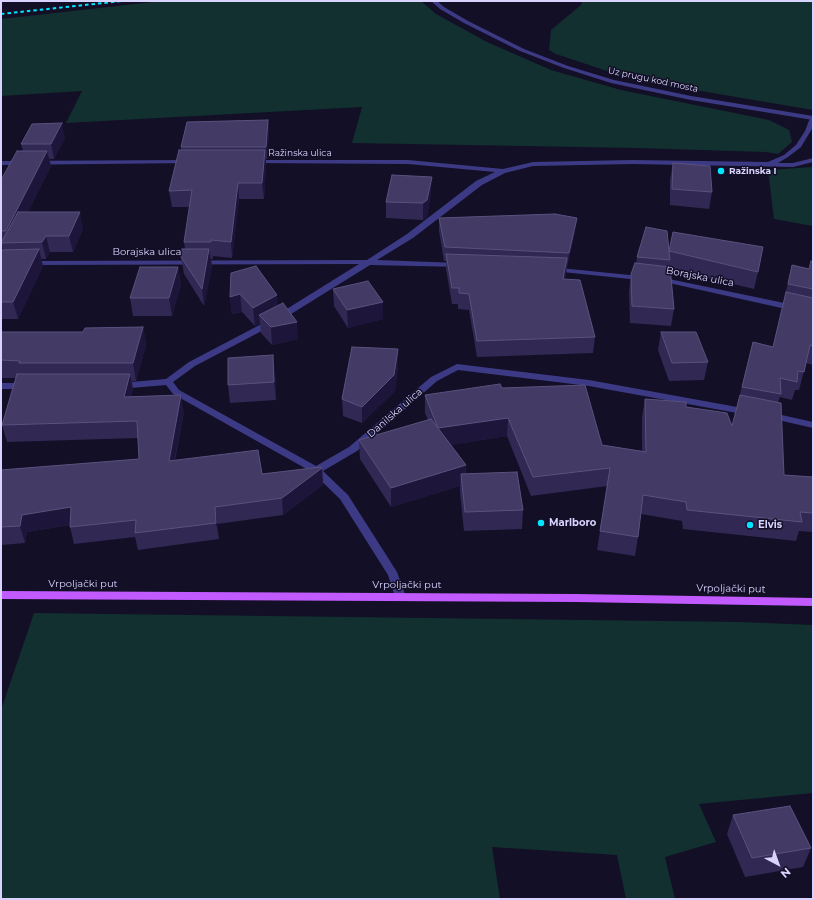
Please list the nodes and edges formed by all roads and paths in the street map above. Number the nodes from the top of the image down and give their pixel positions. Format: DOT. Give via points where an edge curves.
graph roads {
  1 [pos="434,1"];
  2 [pos="813,118"];
  3 [pos="813,160"];
  4 [pos="1,162"];
  5 [pos="194,162"];
  6 [pos="242,162"];
  7 [pos="767,164"];
  8 [pos="503,171"];
  9 [pos="366,262"];
  10 [pos="16,263"];
  11 [pos="465,266"];
  12 [pos="542,269"];
  13 [pos="813,312"];
  14 [pos="168,382"];
  15 [pos="1,386"];
  16 [pos="33,386"];
  17 [pos="112,386"];
  18 [pos="813,425"];
  19 [pos="316,470"];
  20 [pos="1,595"];
  21 [pos="400,597"];
  22 [pos="813,602"];
  1 -- 2 [label="street, Uz prugu kod mosta" via="466,22 522,50 613,82"];
  2 -- 7 [label="street" via="799,146 786,156"];
  3 -- 7 [label="street" via="793,165"];
  4 -- 5 [label="street"];
  6 -- 8 [label="street, Ražinska ulica" via="408,162"];
  7 -- 8 [label="street" via="533,164"];
  8 -- 9 [label="street" via="479,182 410,236"];
  9 -- 10 [label="street, Borajska ulica"];
  9 -- 11 [label="street, Borajska ulica"];
  9 -- 14 [label="street" via="272,322 192,364"];
  12 -- 13 [label="street, Borajska ulica" via="669,281"];
  14 -- 17 [label="street"];
  14 -- 19 [label="street" via="181,396"];
  15 -- 16 [label="street"];
  18 -- 19 [label="street, Danilska ulica" via="589,383 456,367 434,380 353,449"];
  19 -- 21 [label="street" via="344,497 393,575"];
  20 -- 21 [label="main road, Vrpoljački put"];
  21 -- 22 [label="main road, Vrpoljački put"];
}
